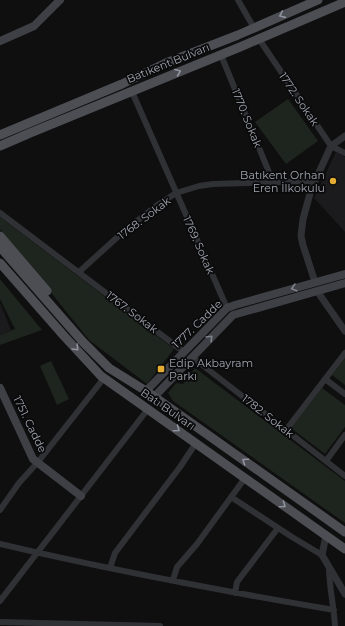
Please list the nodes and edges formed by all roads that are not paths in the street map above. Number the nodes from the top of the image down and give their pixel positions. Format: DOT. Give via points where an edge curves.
graph roads {
  1 [pos="60,0"];
  2 [pos="238,0"];
  3 [pos="318,0"];
  4 [pos="345,2"];
  5 [pos="254,28"];
  6 [pos="259,39"];
  7 [pos="0,41"];
  8 [pos="221,55"];
  9 [pos="154,69"];
  10 [pos="142,86"];
  11 [pos="133,94"];
  12 [pos="0,128"];
  13 [pos="0,135"];
  14 [pos="345,136"];
  15 [pos="0,146"];
  16 [pos="332,146"];
  17 [pos="0,150"];
  18 [pos="345,152"];
  19 [pos="314,181"];
  20 [pos="273,182"];
  21 [pos="176,193"];
  22 [pos="0,213"];
  23 [pos="0,236"];
  24 [pos="0,247"];
  25 [pos="0,263"];
  26 [pos="0,271"];
  27 [pos="79,272"];
  28 [pos="345,274"];
  29 [pos="314,282"];
  30 [pos="345,283"];
  31 [pos="317,291"];
  32 [pos="227,308"];
  33 [pos="345,331"];
  34 [pos="64,336"];
  35 [pos="83,342"];
  36 [pos="184,352"];
  37 [pos="345,353"];
  38 [pos="192,356"];
  39 [pos="104,378"];
  40 [pos="325,379"];
  41 [pos="0,390"];
  42 [pos="146,391"];
  43 [pos="345,394"];
  44 [pos="154,397"];
  45 [pos="148,409"];
  46 [pos="286,430"];
  47 [pos="345,435"];
  48 [pos="196,443"];
  49 [pos="326,461"];
  50 [pos="38,462"];
  51 [pos="345,476"];
  52 [pos="245,478"];
  53 [pos="81,496"];
  54 [pos="231,497"];
  55 [pos="1,507"];
  56 [pos="278,528"];
  57 [pos="345,532"];
  58 [pos="326,535"];
  59 [pos="0,544"];
  60 [pos="345,549"];
  61 [pos="37,554"];
  62 [pos="322,555"];
  63 [pos="110,568"];
  64 [pos="329,568"];
  65 [pos="173,580"];
  66 [pos="235,593"];
  67 [pos="345,594"];
  68 [pos="0,601"];
  69 [pos="334,610"];
  70 [pos="0,622"];
  71 [pos="33,624"];
  72 [pos="76,624"];
  73 [pos="125,625"];
  74 [pos="160,626"];
  75 [pos="334,626"];
  1 -- 7 [label="main road" via="34,26"];
  2 -- 5 [label="street"];
  3 -- 5 [label="main road, Batıkent Bulvarı, one-way"];
  4 -- 6 [label="main road, Batıkent Bulvarı"];
  5 -- 9 [label="main road, Batıkent Bulvarı"];
  6 -- 8 [label="main road, Batıkent Bulvarı"];
  6 -- 16 [label="street, 1772. Sokak"];
  10 -- 8 [label="main road, Batıkent Bulvarı, one-way"];
  8 -- 20 [label="street, 1770. Sokak"];
  9 -- 12 [label="main road" via="136,71"];
  9 -- 13 [label="main road, Batıkent Bulvarı"];
  10 -- 11 [label="main road" via="141,90"];
  10 -- 15 [label="main road, Batıkent Bulvarı"];
  11 -- 17 [label="main road"];
  11 -- 21 [label="street, 1769. Sokak"];
  14 -- 16 [label="street"];
  16 -- 18 [label="street"];
  16 -- 19 [label="street"];
  19 -- 20 [label="street, 1768. Sokak"];
  19 -- 29 [label="street" via="304,214 302,236"];
  20 -- 21 [label="street, 1768. Sokak" via="213,184"];
  21 -- 27 [label="street, 1768. Sokak" via="123,232"];
  21 -- 32 [label="street, 1769. Sokak"];
  22 -- 27 [label="street, 1767. Sokak"];
  23 -- 35 [label="main road" via="78,329"];
  24 -- 35 [label="main road, Batı Bulvarı"];
  25 -- 34 [label="main road, Batı Bulvarı"];
  26 -- 34 [label="main road" via="49,327"];
  27 -- 36 [label="street, 1767. Sokak"];
  28 -- 29 [label="main road, 1777. Cadde"];
  29 -- 31 [label="main road"];
  29 -- 32 [label="main road, 1777. Cadde, one-way"];
  30 -- 31 [label="main road, 1777. Cadde"];
  31 -- 33 [label="street"];
  38 -- 31 [label="main road, 1777. Cadde, one-way" via="233,315"];
  32 -- 36 [label="main road, 1777. Cadde"];
  34 -- 39 [label="main road, Batı Bulvarı, one-way"];
  35 -- 42 [label="main road, Batı Bulvarı" via="109,368"];
  36 -- 42 [label="main road, 1777. Cadde"];
  37 -- 40 [label="street"];
  38 -- 44 [label="main road, 1777. Cadde"];
  38 -- 46 [label="street, 1782. Sokak"];
  39 -- 45 [label="main road, Batı Bulvarı"];
  39 -- 50 [label="street"];
  40 -- 43 [label="street"];
  40 -- 46 [label="street"];
  41 -- 50 [label="main road, 1751. Cadde" via="33,459"];
  42 -- 44 [label="main road, Batı Bulvarı"];
  57 -- 44 [label="main road, Batı Bulvarı, one-way"];
  45 -- 48 [label="main road, Batı Bulvarı, one-way"];
  45 -- 53 [label="street"];
  46 -- 49 [label="street, 1782. Sokak"];
  47 -- 49 [label="street"];
  48 -- 52 [label="main road, Batı Bulvarı"];
  48 -- 63 [label="street" via="115,553"];
  49 -- 51 [label="street, 1782. Sokak"];
  50 -- 53 [label="main road, 1751. Cadde"];
  50 -- 55 [label="street"];
  52 -- 54 [label="street"];
  52 -- 58 [label="main road, Batı Bulvarı, one-way"];
  53 -- 61 [label="street"];
  54 -- 56 [label="street"];
  54 -- 65 [label="street" via="197,544 177,566"];
  56 -- 62 [label="street"];
  56 -- 66 [label="street" via="237,582"];
  58 -- 60 [label="main road, Batı Bulvarı"];
  58 -- 62 [label="street"];
  59 -- 61 [label="street"];
  61 -- 63 [label="street"];
  61 -- 68 [label="street"];
  62 -- 64 [label="street"];
  63 -- 65 [label="street"];
  64 -- 67 [label="street"];
  64 -- 69 [label="street"];
  65 -- 66 [label="street"];
  66 -- 69 [label="street"];
  69 -- 75 [label="street"];
  70 -- 71 [label="street"];
  71 -- 72 [label="street"];
  72 -- 73 [label="street"];
  73 -- 74 [label="street"];
}
